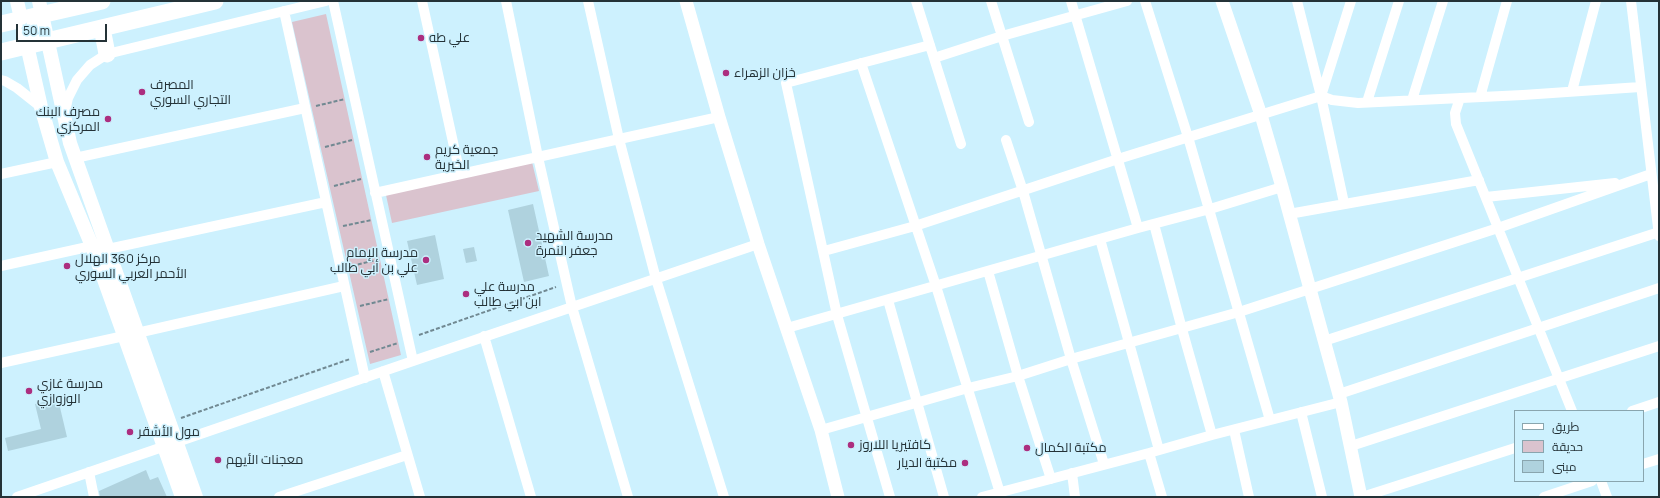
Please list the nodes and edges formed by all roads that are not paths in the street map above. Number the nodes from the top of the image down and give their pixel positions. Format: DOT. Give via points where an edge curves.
graph roads {
  1 [pos="17,1"];
  2 [pos="102,1"];
  3 [pos="215,1"];
  4 [pos="326,1"];
  5 [pos="333,1"];
  6 [pos="422,1"];
  7 [pos="506,1"];
  8 [pos="588,1"];
  9 [pos="686,1"];
  10 [pos="916,1"];
  11 [pos="991,1"];
  12 [pos="1071,1"];
  13 [pos="1127,1"];
  14 [pos="1145,1"];
  15 [pos="1222,1"];
  16 [pos="1297,1"];
  17 [pos="1351,1"];
  18 [pos="1399,1"];
  19 [pos="1443,1"];
  20 [pos="1507,1"];
  21 [pos="1596,1"];
  22 [pos="1631,1"];
  23 [pos="40,8"];
  24 [pos="284,11"];
  25 [pos="1076,17"];
  26 [pos="20,19"];
  27 [pos="1,24"];
  28 [pos="102,28"];
  29 [pos="1002,36"];
  30 [pos="48,41"];
  31 [pos="930,45"];
  32 [pos="27,46"];
  33 [pos="1,52"];
  34 [pos="107,54"];
  35 [pos="934,58"];
  36 [pos="861,63"];
  37 [pos="1,80"];
  38 [pos="1640,87"];
  39 [pos="1572,91"];
  40 [pos="1321,96"];
  41 [pos="1480,97"];
  42 [pos="1460,98"];
  43 [pos="1412,100"];
  44 [pos="1367,102"];
  45 [pos="41,107"];
  46 [pos="305,108"];
  47 [pos="1261,115"];
  48 [pos="719,117"];
  49 [pos="65,118"];
  50 [pos="1029,122"];
  51 [pos="1188,136"];
  52 [pos="619,139"];
  53 [pos="1006,140"];
  54 [pos="961,144"];
  55 [pos="1659,154"];
  56 [pos="538,157"];
  57 [pos="75,158"];
  58 [pos="1118,158"];
  59 [pos="1649,158"];
  60 [pos="57,162"];
  61 [pos="1,174"];
  62 [pos="460,174"];
  63 [pos="1651,174"];
  64 [pos="1479,180"];
  65 [pos="1633,180"];
  66 [pos="1282,187"];
  67 [pos="1023,191"];
  68 [pos="375,193"];
  69 [pos="1486,197"];
  70 [pos="326,202"];
  71 [pos="1344,203"];
  72 [pos="1210,210"];
  73 [pos="1289,214"];
  74 [pos="1154,224"];
  75 [pos="915,226"];
  76 [pos="1138,228"];
  77 [pos="1498,228"];
  78 [pos="1659,234"];
  79 [pos="1100,239"];
  80 [pos="758,244"];
  81 [pos="92,246"];
  82 [pos="108,249"];
  83 [pos="824,251"];
  84 [pos="1042,255"];
  85 [pos="1,266"];
  86 [pos="988,271"];
  87 [pos="1519,278"];
  88 [pos="656,279"];
  89 [pos="344,286"];
  90 [pos="936,286"];
  91 [pos="1659,288"];
  92 [pos="1310,290"];
  93 [pos="888,300"];
  94 [pos="572,307"];
  95 [pos="1239,312"];
  96 [pos="837,315"];
  97 [pos="787,328"];
  98 [pos="1539,328"];
  99 [pos="1182,329"];
  100 [pos="131,334"];
  101 [pos="484,336"];
  102 [pos="1324,341"];
  103 [pos="1129,344"];
  104 [pos="1659,346"];
  105 [pos="1071,359"];
  106 [pos="413,361"];
  107 [pos="1,363"];
  108 [pos="383,371"];
  109 [pos="1018,376"];
  110 [pos="365,378"];
  111 [pos="1559,378"];
  112 [pos="968,388"];
  113 [pos="1340,398"];
  114 [pos="1659,402"];
  115 [pos="916,403"];
  116 [pos="1572,410"];
  117 [pos="1635,410"];
  118 [pos="1301,412"];
  119 [pos="866,416"];
  120 [pos="1270,420"];
  121 [pos="821,430"];
  122 [pos="1234,430"];
  123 [pos="1212,435"];
  124 [pos="170,444"];
  125 [pos="1350,446"];
  126 [pos="1514,448"];
  127 [pos="1154,452"];
  128 [pos="408,455"];
  129 [pos="1659,459"];
  130 [pos="1104,464"];
  131 [pos="1644,464"];
  132 [pos="89,472"];
  133 [pos="1072,473"];
  134 [pos="1051,479"];
  135 [pos="1589,482"];
  136 [pos="1601,482"];
  137 [pos="1000,493"];
  138 [pos="19,497"];
  139 [pos="94,497"];
  140 [pos="182,497"];
  141 [pos="196,497"];
  142 [pos="279,497"];
  143 [pos="420,497"];
  144 [pos="531,497"];
  145 [pos="628,497"];
  146 [pos="724,497"];
  147 [pos="838,497"];
  148 [pos="890,497"];
  149 [pos="944,497"];
  150 [pos="982,497"];
  151 [pos="1075,497"];
  152 [pos="1162,497"];
  153 [pos="1249,497"];
  154 [pos="1322,497"];
  155 [pos="1362,497"];
  156 [pos="1544,497"];
  157 [pos="1607,497"];
  1 -- 26 [label="main road"];
  2 -- 23 [label="highway"];
  3 -- 28 [label="highway"];
  4 -- 24 [label="street"];
  5 -- 68 [label="street"];
  6 -- 62 [label="street"];
  7 -- 56 [label="street"];
  8 -- 52 [label="street"];
  9 -- 48 [label="street"];
  10 -- 31 [label="street"];
  11 -- 29 [label="street"];
  12 -- 25 [label="street"];
  13 -- 25 [label="street"];
  14 -- 51 [label="street"];
  15 -- 47 [label="street"];
  16 -- 40 [label="street"];
  17 -- 40 [label="street"];
  18 -- 44 [label="street"];
  19 -- 43 [label="street"];
  20 -- 41 [label="street"];
  21 -- 39 [label="street"];
  22 -- 38 [label="street"];
  23 -- 26 [label="highway"];
  23 -- 30 [label="main road"];
  24 -- 34 [label="street"];
  24 -- 46 [label="street"];
  25 -- 29 [label="street"];
  25 -- 58 [label="street"];
  26 -- 27 [label="highway"];
  26 -- 32 [label="main road"];
  28 -- 30 [label="highway"];
  28 -- 34 [label="highway"];
  29 -- 35 [label="street"];
  29 -- 50 [label="street"];
  30 -- 32 [label="highway"];
  30 -- 49 [label="main road"];
  31 -- 35 [label="street"];
  31 -- 36 [label="street"];
  32 -- 33 [label="highway"];
  32 -- 45 [label="main road"];
  34 -- 49 [label="street" via="90,64 77,80 68,98"];
  35 -- 54 [label="street"];
  36 -- 75 [label="street"];
  36 -- 83 [label="street" via="786,83"];
  37 -- 45 [label="street" via="17,88"];
  38 -- 39 [label="street"];
  38 -- 59 [label="street"];
  39 -- 41 [label="street"];
  40 -- 44 [label="street" via="1332,100"];
  40 -- 47 [label="street"];
  40 -- 71 [label="street"];
  41 -- 42 [label="street"];
  42 -- 43 [label="street"];
  42 -- 64 [label="street" via="1454,113 1456,124"];
  43 -- 44 [label="street"];
  45 -- 60 [label="main road"];
  46 -- 57 [label="street"];
  46 -- 70 [label="street"];
  47 -- 51 [label="street"];
  47 -- 66 [label="street"];
  48 -- 52 [label="street"];
  48 -- 80 [label="street"];
  49 -- 57 [label="main road"];
  51 -- 58 [label="street"];
  51 -- 72 [label="street"];
  52 -- 56 [label="street"];
  52 -- 88 [label="street"];
  53 -- 67 [label="street"];
  55 -- 59 [label="street"];
  56 -- 62 [label="street"];
  56 -- 94 [label="street"];
  57 -- 82 [label="main road"];
  58 -- 67 [label="street"];
  58 -- 76 [label="street"];
  59 -- 63 [label="street"];
  60 -- 61 [label="street"];
  60 -- 81 [label="main road"];
  62 -- 68 [label="street"];
  63 -- 65 [label="street"];
  63 -- 78 [label="street"];
  64 -- 69 [label="street"];
  64 -- 71 [label="street"];
  65 -- 69 [label="street"];
  65 -- 77 [label="street"];
  66 -- 72 [label="street"];
  66 -- 73 [label="street"];
  67 -- 75 [label="street"];
  67 -- 84 [label="street"];
  68 -- 106 [label="street"];
  69 -- 77 [label="street"];
  70 -- 82 [label="street"];
  70 -- 89 [label="street"];
  71 -- 73 [label="street"];
  72 -- 74 [label="street"];
  72 -- 95 [label="street"];
  73 -- 92 [label="street"];
  74 -- 76 [label="street"];
  74 -- 99 [label="street"];
  75 -- 83 [label="street"];
  75 -- 90 [label="street"];
  76 -- 79 [label="street"];
  77 -- 87 [label="street"];
  77 -- 92 [label="street"];
  78 -- 87 [label="street"];
  79 -- 84 [label="street"];
  79 -- 103 [label="street"];
  80 -- 88 [label="street"];
  80 -- 97 [label="street"];
  81 -- 85 [label="street"];
  81 -- 100 [label="main road"];
  82 -- 100 [label="main road"];
  83 -- 96 [label="street"];
  84 -- 86 [label="street"];
  84 -- 105 [label="street"];
  86 -- 90 [label="street"];
  86 -- 109 [label="street"];
  87 -- 98 [label="street"];
  87 -- 102 [label="street"];
  88 -- 94 [label="street"];
  88 -- 146 [label="street"];
  89 -- 100 [label="street"];
  89 -- 110 [label="street"];
  90 -- 93 [label="street"];
  90 -- 112 [label="street"];
  91 -- 98 [label="street"];
  92 -- 95 [label="street"];
  92 -- 102 [label="street"];
  93 -- 96 [label="street"];
  93 -- 115 [label="street"];
  94 -- 101 [label="street"];
  94 -- 145 [label="street"];
  95 -- 99 [label="street"];
  95 -- 120 [label="street"];
  96 -- 97 [label="street"];
  96 -- 119 [label="street"];
  97 -- 121 [label="street"];
  98 -- 111 [label="street"];
  98 -- 113 [label="street"];
  99 -- 103 [label="street"];
  99 -- 123 [label="street"];
  100 -- 107 [label="street"];
  100 -- 124 [label="main road"];
  101 -- 106 [label="street"];
  101 -- 144 [label="street"];
  102 -- 113 [label="street"];
  103 -- 105 [label="street"];
  103 -- 127 [label="street"];
  104 -- 111 [label="street"];
  105 -- 109 [label="street"];
  105 -- 130 [label="street"];
  106 -- 108 [label="street"];
  108 -- 110 [label="street"];
  108 -- 128 [label="street"];
  109 -- 112 [label="street"];
  109 -- 134 [label="street"];
  110 -- 124 [label="street"];
  111 -- 116 [label="street"];
  111 -- 125 [label="street"];
  112 -- 115 [label="street"];
  112 -- 137 [label="street"];
  113 -- 118 [label="street"];
  113 -- 125 [label="street"];
  114 -- 117 [label="street"];
  115 -- 119 [label="street"];
  115 -- 149 [label="street"];
  118 -- 120 [label="street"];
  118 -- 154 [label="street"];
  119 -- 121 [label="street"];
  119 -- 148 [label="street"];
  120 -- 122 [label="street"];
  121 -- 147 [label="street"];
  122 -- 123 [label="street"];
  122 -- 153 [label="street"];
  123 -- 127 [label="street"];
  124 -- 132 [label="street"];
  124 -- 140 [label="main road"];
  124 -- 141 [label="main road"];
  125 -- 155 [label="street"];
  126 -- 155 [label="street"];
  127 -- 130 [label="street"];
  127 -- 152 [label="street"];
  128 -- 142 [label="street"];
  128 -- 143 [label="street"];
  129 -- 131 [label="street"];
  130 -- 133 [label="street"];
  132 -- 138 [label="street"];
  132 -- 139 [label="street"];
  133 -- 134 [label="street"];
  133 -- 151 [label="street"];
  134 -- 137 [label="street"];
  135 -- 156 [label="street"];
  136 -- 157 [label="street"];
  137 -- 150 [label="street"];
}
